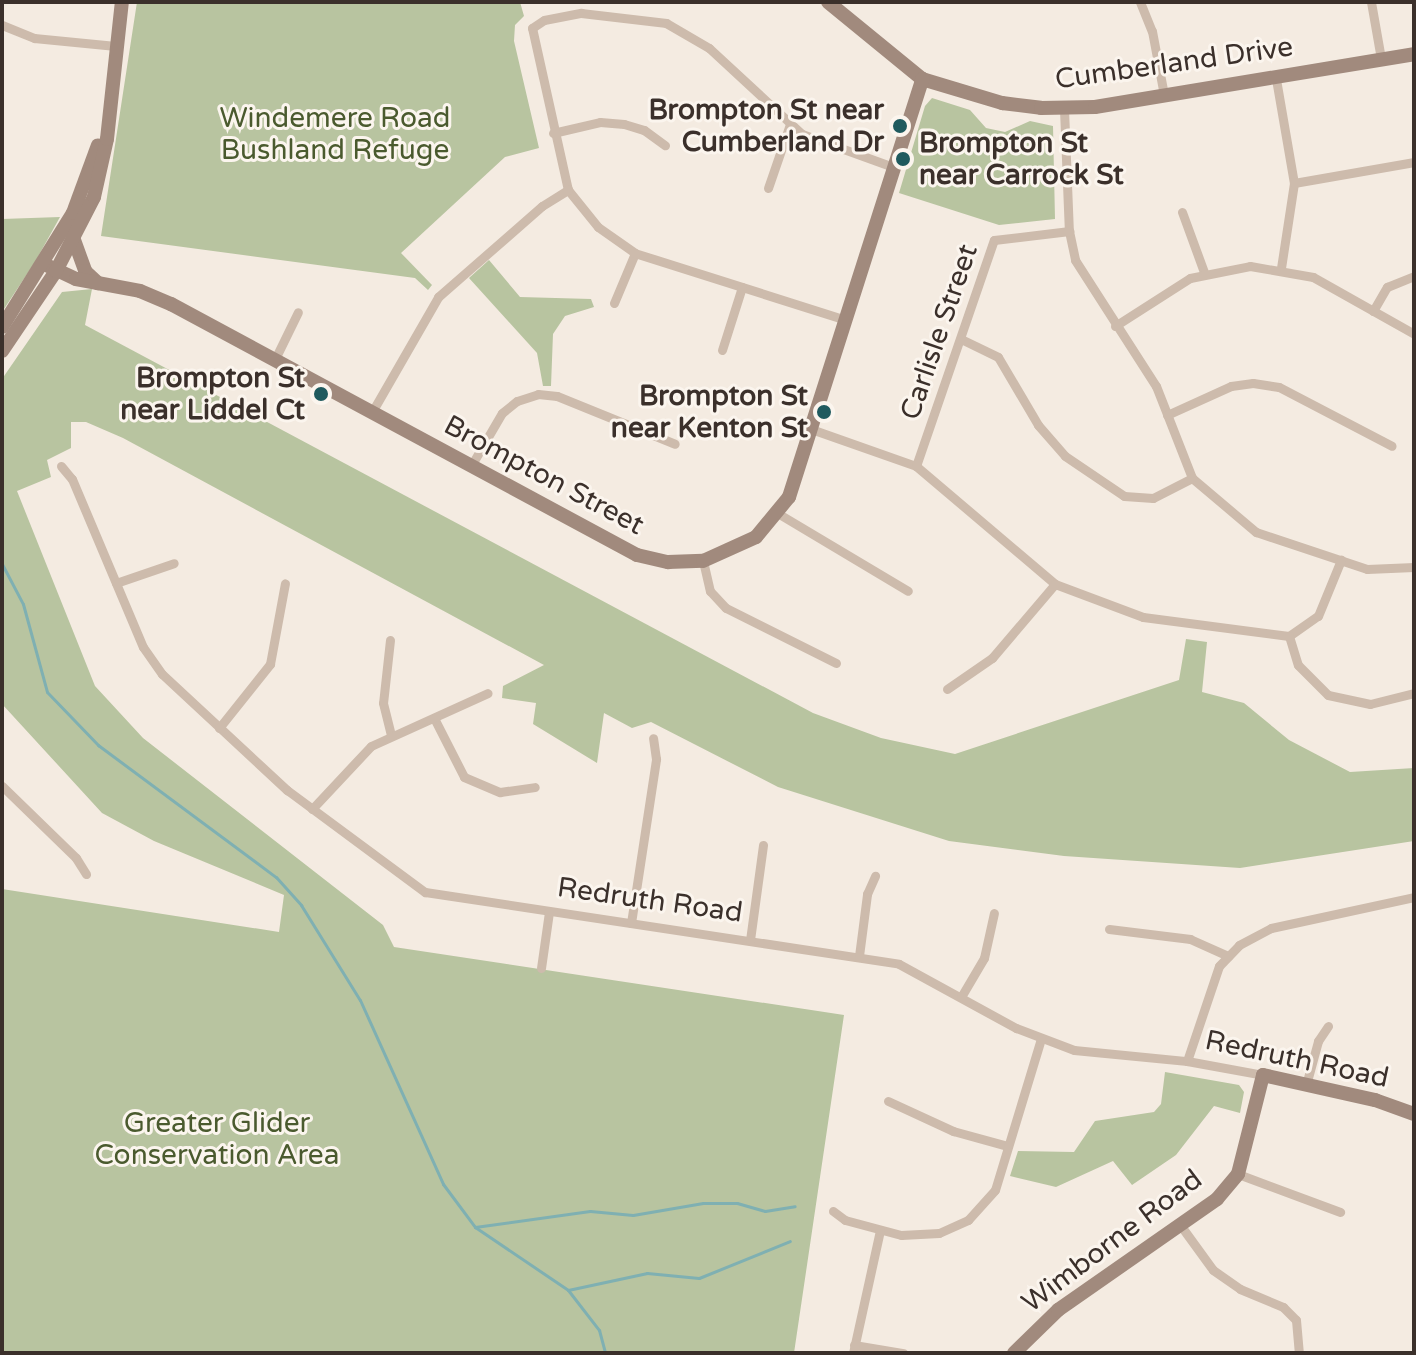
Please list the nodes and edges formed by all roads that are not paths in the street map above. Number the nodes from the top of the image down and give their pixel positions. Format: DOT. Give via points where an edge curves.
graph roads {
  1 [pos="122,2"];
  2 [pos="828,2"];
  3 [pos="1140,2"];
  4 [pos="1371,2"];
  5 [pos="2,25"];
  6 [pos="116,46"];
  7 [pos="1414,54"];
  8 [pos="1381,59"];
  9 [pos="922,79"];
  10 [pos="1276,79"];
  11 [pos="1164,95"];
  12 [pos="1064,109"];
  13 [pos="107,118"];
  14 [pos="790,124"];
  15 [pos="553,133"];
  16 [pos="665,145"];
  17 [pos="1414,162"];
  18 [pos="893,167"];
  19 [pos="1294,183"];
  20 [pos="768,188"];
  21 [pos="568,190"];
  22 [pos="1182,212"];
  23 [pos="1069,231"];
  24 [pos="74,240"];
  25 [pos="635,253"];
  26 [pos="50,268"];
  27 [pos="1281,268"];
  28 [pos="1204,272"];
  29 [pos="1414,276"];
  30 [pos="99,283"];
  31 [pos="742,287"];
  32 [pos="614,303"];
  33 [pos="1373,311"];
  34 [pos="298,312"];
  35 [pos="846,320"];
  36 [pos="1115,326"];
  37 [pos="2,327"];
  38 [pos="1414,334"];
  39 [pos="961,339"];
  40 [pos="722,350"];
  41 [pos="2,351"];
  42 [pos="275,359"];
  43 [pos="372,412"];
  44 [pos="1167,415"];
  45 [pos="811,429"];
  46 [pos="675,444"];
  47 [pos="1392,446"];
  48 [pos="61,466"];
  49 [pos="471,466"];
  50 [pos="916,466"];
  51 [pos="1192,478"];
  52 [pos="779,514"];
  53 [pos="1341,560"];
  54 [pos="703,561"];
  55 [pos="174,563"];
  56 [pos="1414,567"];
  57 [pos="116,583"];
  58 [pos="285,583"];
  59 [pos="1055,584"];
  60 [pos="908,591"];
  61 [pos="1289,636"];
  62 [pos="390,640"];
  63 [pos="836,663"];
  64 [pos="947,689"];
  65 [pos="488,693"];
  66 [pos="1414,693"];
  67 [pos="434,718"];
  68 [pos="219,728"];
  69 [pos="391,734"];
  70 [pos="653,738"];
  71 [pos="2,786"];
  72 [pos="535,787"];
  73 [pos="312,809"];
  74 [pos="763,845"];
  75 [pos="86,874"];
  76 [pos="875,876"];
  77 [pos="1414,897"];
  78 [pos="549,912"];
  79 [pos="994,913"];
  80 [pos="631,923"];
  81 [pos="1109,929"];
  82 [pos="750,940"];
  83 [pos="859,956"];
  84 [pos="1228,956"];
  85 [pos="541,968"];
  86 [pos="961,997"];
  87 [pos="1328,1026"];
  88 [pos="1041,1039"];
  89 [pos="1187,1061"];
  90 [pos="1263,1075"];
  91 [pos="1306,1085"];
  92 [pos="888,1101"];
  93 [pos="1413,1110"];
  94 [pos="1008,1146"];
  95 [pos="1238,1174"];
  96 [pos="833,1211"];
  97 [pos="1340,1212"];
  98 [pos="1181,1226"];
  99 [pos="880,1230"];
  100 [pos="854,1349"];
  101 [pos="903,1353"];
  102 [pos="1014,1353"];
  103 [pos="1299,1353"];
  1 -- 6 [label="street"];
  2 -- 9 [label="street, Cumberland Drive"];
  3 -- 11 [label="street" via="1152,31"];
  4 -- 8 [label="street"];
  5 -- 6 [label="street" via="34,38"];
  6 -- 13 [label="street"];
  7 -- 8 [label="street, Cumberland Drive"];
  8 -- 10 [label="street, Cumberland Drive"];
  9 -- 12 [label="street, Cumberland Drive" via="1002,103"];
  9 -- 18 [label="street, Brompton Street"];
  10 -- 11 [label="street, Cumberland Drive"];
  10 -- 19 [label="street"];
  11 -- 12 [label="street, Cumberland Drive"];
  12 -- 23 [label="street"];
  13 -- 24 [label="street" via="94,197"];
  13 -- 26 [label="street"];
  14 -- 15 [label="street" via="709,48 666,23 581,13 544,20 532,28"];
  14 -- 18 [label="street" via="829,148"];
  14 -- 20 [label="street"];
  15 -- 16 [label="street" via="600,122 624,124"];
  15 -- 21 [label="street"];
  17 -- 19 [label="street"];
  18 -- 35 [label="street, Brompton Street"];
  19 -- 27 [label="street"];
  21 -- 25 [label="street" via="598,227"];
  21 -- 43 [label="street" via="542,206 438,297"];
  22 -- 28 [label="street"];
  23 -- 36 [label="street" via="1075,260"];
  23 -- 39 [label="street, Carlisle Street" via="994,240"];
  24 -- 26 [label="street"];
  24 -- 30 [label="street" via="85,271"];
  25 -- 31 [label="street"];
  25 -- 32 [label="street"];
  26 -- 30 [label="street, Brompton Street"];
  26 -- 37 [label="street"];
  26 -- 41 [label="street"];
  27 -- 28 [label="street" via="1237,266"];
  27 -- 33 [label="street" via="1313,277"];
  28 -- 36 [label="street"];
  29 -- 33 [label="street" via="1387,287"];
  30 -- 42 [label="street, Brompton Street" via="151,294"];
  31 -- 35 [label="street"];
  31 -- 40 [label="street"];
  33 -- 38 [label="street"];
  34 -- 42 [label="street"];
  35 -- 45 [label="street, Brompton Street"];
  36 -- 44 [label="street" via="1156,386"];
  39 -- 50 [label="street, Carlisle Street"];
  39 -- 51 [label="street" via="998,357 1038,425 1065,456 1124,496 1153,498"];
  42 -- 43 [label="street, Brompton Street"];
  43 -- 49 [label="street, Brompton Street"];
  44 -- 47 [label="street" via="1231,386 1253,383 1279,387"];
  44 -- 51 [label="street"];
  45 -- 50 [label="street"];
  45 -- 52 [label="street, Brompton Street"];
  46 -- 49 [label="street" via="557,396 538,394 502,413"];
  48 -- 57 [label="street, Redruth Road" via="72,479"];
  49 -- 54 [label="street, Brompton Street" via="637,555 668,562"];
  50 -- 59 [label="street"];
  51 -- 53 [label="street" via="1256,532"];
  52 -- 54 [label="street, Brompton Street" via="747,544"];
  52 -- 60 [label="street"];
  53 -- 56 [label="street" via="1367,569"];
  53 -- 61 [label="street" via="1318,616"];
  54 -- 63 [label="street" via="710,591 726,608"];
  55 -- 57 [label="street"];
  57 -- 68 [label="street, Redruth Road" via="153,662"];
  58 -- 68 [label="street" via="270,664"];
  59 -- 61 [label="street" via="1143,617"];
  59 -- 64 [label="street" via="992,658"];
  61 -- 66 [label="street" via="1298,665 1328,695 1370,704"];
  62 -- 69 [label="street" via="383,703"];
  65 -- 67 [label="street"];
  67 -- 69 [label="street"];
  67 -- 72 [label="street" via="464,777 500,792"];
  68 -- 73 [label="street, Redruth Road"];
  69 -- 73 [label="street" via="371,746"];
  70 -- 80 [label="street" via="656,759"];
  71 -- 75 [label="street"];
  73 -- 78 [label="street, Redruth Road" via="425,892"];
  74 -- 82 [label="street"];
  76 -- 83 [label="street" via="867,894"];
  77 -- 84 [label="street" via="1271,928"];
  78 -- 80 [label="street, Redruth Road"];
  78 -- 85 [label="street"];
  79 -- 86 [label="street" via="984,958"];
  80 -- 82 [label="street, Redruth Road"];
  81 -- 84 [label="street" via="1190,939"];
  82 -- 83 [label="street, Redruth Road"];
  83 -- 86 [label="street, Redruth Road" via="919,971"];
  84 -- 89 [label="street" via="1219,966"];
  86 -- 88 [label="street, Redruth Road"];
  87 -- 91 [label="street" via="1318,1041"];
  88 -- 89 [label="street, Redruth Road" via="1101,1055"];
  88 -- 94 [label="street"];
  89 -- 90 [label="street, Redruth Road"];
  90 -- 91 [label="street, Redruth Road"];
  90 -- 95 [label="street, Wimborne Road"];
  91 -- 93 [label="street, Redruth Road"];
  92 -- 94 [label="street" via="953,1131"];
  94 -- 99 [label="street" via="995,1190 968,1220 924,1236"];
  95 -- 97 [label="street"];
  95 -- 98 [label="street, Wimborne Road" via="1217,1199"];
  96 -- 99 [label="street"];
  98 -- 102 [label="street, Wimborne Road" via="1058,1310"];
  98 -- 103 [label="street" via="1213,1270 1240,1289 1283,1307 1296,1320"];
  99 -- 100 [label="street"];
  100 -- 101 [label="street"];
}
